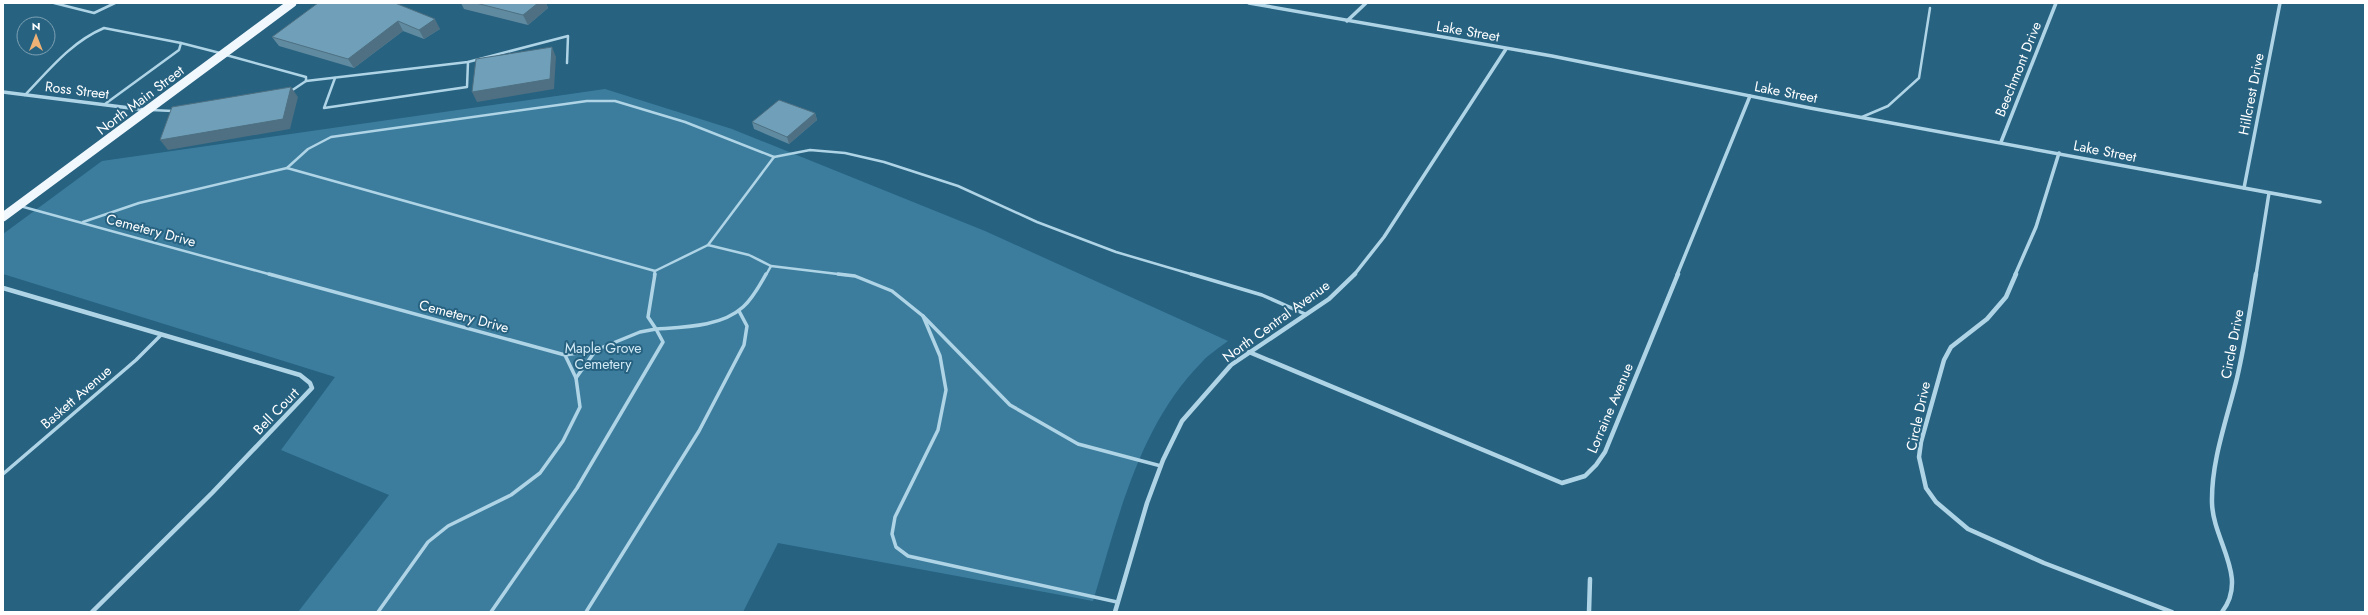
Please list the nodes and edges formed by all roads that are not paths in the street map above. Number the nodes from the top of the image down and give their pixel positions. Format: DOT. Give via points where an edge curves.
graph roads {
  1 [pos="54,3"];
  2 [pos="115,3"];
  3 [pos="292,3"];
  4 [pos="1249,3"];
  5 [pos="1366,3"];
  6 [pos="2056,3"];
  7 [pos="2280,3"];
  8 [pos="1930,8"];
  9 [pos="1347,21"];
  10 [pos="181,43"];
  11 [pos="1506,49"];
  12 [pos="223,54"];
  13 [pos="468,62"];
  14 [pos="567,63"];
  15 [pos="335,78"];
  16 [pos="306,81"];
  17 [pos="3,92"];
  18 [pos="286,92"];
  19 [pos="25,95"];
  20 [pos="1750,96"];
  21 [pos="104,104"];
  22 [pos="148,110"];
  23 [pos="179,111"];
  24 [pos="1862,117"];
  25 [pos="2001,142"];
  26 [pos="2059,154"];
  27 [pos="774,156"];
  28 [pos="287,168"];
  29 [pos="2244,188"];
  30 [pos="2268,193"];
  31 [pos="2320,202"];
  32 [pos="18,205"];
  33 [pos="3,217"];
  34 [pos="82,222"];
  35 [pos="708,245"];
  36 [pos="771,266"];
  37 [pos="655,271"];
  38 [pos="3,288"];
  39 [pos="740,311"];
  40 [pos="1305,314"];
  41 [pos="923,316"];
  42 [pos="656,329"];
  43 [pos="161,335"];
  44 [pos="596,350"];
  45 [pos="1249,352"];
  46 [pos="565,355"];
  47 [pos="576,378"];
  48 [pos="1161,466"];
  49 [pos="3,474"];
  50 [pos="1590,579"];
  51 [pos="1117,602"];
  52 [pos="92,612"];
  53 [pos="378,612"];
  54 [pos="491,612"];
  55 [pos="586,612"];
  56 [pos="1115,612"];
  57 [pos="1589,612"];
  58 [pos="2172,612"];
  59 [pos="2222,612"];
  1 -- 2 [label="lane" via="94,13"];
  3 -- 12 [label="main road, North Main Street"];
  4 -- 9 [label="street, Lake Street"];
  5 -- 9 [label="street"];
  6 -- 25 [label="street, Beechmont Drive"];
  7 -- 29 [label="street, Hillcrest Drive"];
  8 -- 24 [label="lane" via="1919,78 1888,106"];
  9 -- 11 [label="street, Lake Street"];
  10 -- 12 [label="lane"];
  10 -- 19 [label="lane" via="104,28 68,52"];
  10 -- 21 [label="lane" via="179,50"];
  11 -- 20 [label="street, Lake Street"];
  11 -- 40 [label="street, North Central Avenue" via="1384,237 1342,287 1329,299"];
  12 -- 16 [label="lane" via="300,74 306,77"];
  12 -- 22 [label="main road, North Main Street"];
  13 -- 14 [label="lane" via="568,36"];
  13 -- 15 [label="lane"];
  13 -- 15 [label="lane" via="467,87 324,108"];
  15 -- 16 [label="lane"];
  16 -- 18 [label="lane" via="293,91"];
  17 -- 19 [label="street, Ross Street"];
  19 -- 21 [label="street, Ross Street"];
  20 -- 24 [label="street, Lake Street"];
  20 -- 45 [label="street, Lorraine Avenue" via="1609,444 1594,469 1581,480 1562,482"];
  21 -- 22 [label="street, Ross Street"];
  22 -- 23 [label="lane"];
  22 -- 32 [label="main road, North Main Street"];
  24 -- 25 [label="street, Lake Street"];
  25 -- 26 [label="street, Lake Street"];
  26 -- 29 [label="street, Lake Street"];
  26 -- 58 [label="street, Circle Drive" via="2036,227 2006,297 1987,319 1951,347 1944,360 1921,442 1921,473 1926,488 1936,502 1968,529 2044,563"];
  27 -- 28 [label="lane" via="685,122 615,101 587,101 332,137 308,149"];
  27 -- 35 [label="lane"];
  27 -- 40 [label="lane" via="810,150 844,153 884,162 958,186 1037,222 1116,252 1262,295"];
  28 -- 34 [label="lane" via="139,203"];
  28 -- 37 [label="lane"];
  29 -- 30 [label="street, Lake Street"];
  30 -- 31 [label="street, Lake Street"];
  30 -- 59 [label="street, Circle Drive" via="2247,324 2214,484 2214,517 2231,572 2234,593 2230,605"];
  32 -- 33 [label="main road, North Main Street"];
  32 -- 34 [label="lane, Cemetery Drive"];
  34 -- 46 [label="lane, Cemetery Drive"];
  35 -- 36 [label="lane" via="730,248"];
  35 -- 37 [label="lane"];
  36 -- 39 [label="lane"];
  36 -- 41 [label="lane" via="855,276 892,291"];
  37 -- 42 [label="lane" via="648,317"];
  38 -- 43 [label="street, Bell Court"];
  39 -- 42 [label="lane" via="716,320"];
  39 -- 55 [label="lane" via="748,326 744,345 699,430"];
  40 -- 45 [label="street, North Central Avenue"];
  41 -- 48 [label="lane" via="1010,405 1078,444"];
  41 -- 51 [label="lane" via="940,356 946,390 938,430 895,517 892,534 896,547 908,556"];
  42 -- 44 [label="lane" via="640,332"];
  42 -- 54 [label="lane" via="663,342 624,411 547,535"];
  43 -- 49 [label="lane, Baskett Avenue" via="136,360"];
  43 -- 52 [label="street, Bell Court" via="300,375 312,388 218,487"];
  44 -- 46 [label="lane"];
  44 -- 47 [label="lane"];
  45 -- 48 [label="street, North Central Avenue" via="1231,365 1182,421"];
  46 -- 47 [label="lane"];
  47 -- 53 [label="lane" via="580,407 563,441 540,473 511,495 448,526 428,542"];
  48 -- 51 [label="street, North Central Avenue"];
  50 -- 57 [label="street"];
  51 -- 56 [label="street, North Central Avenue"];
}
